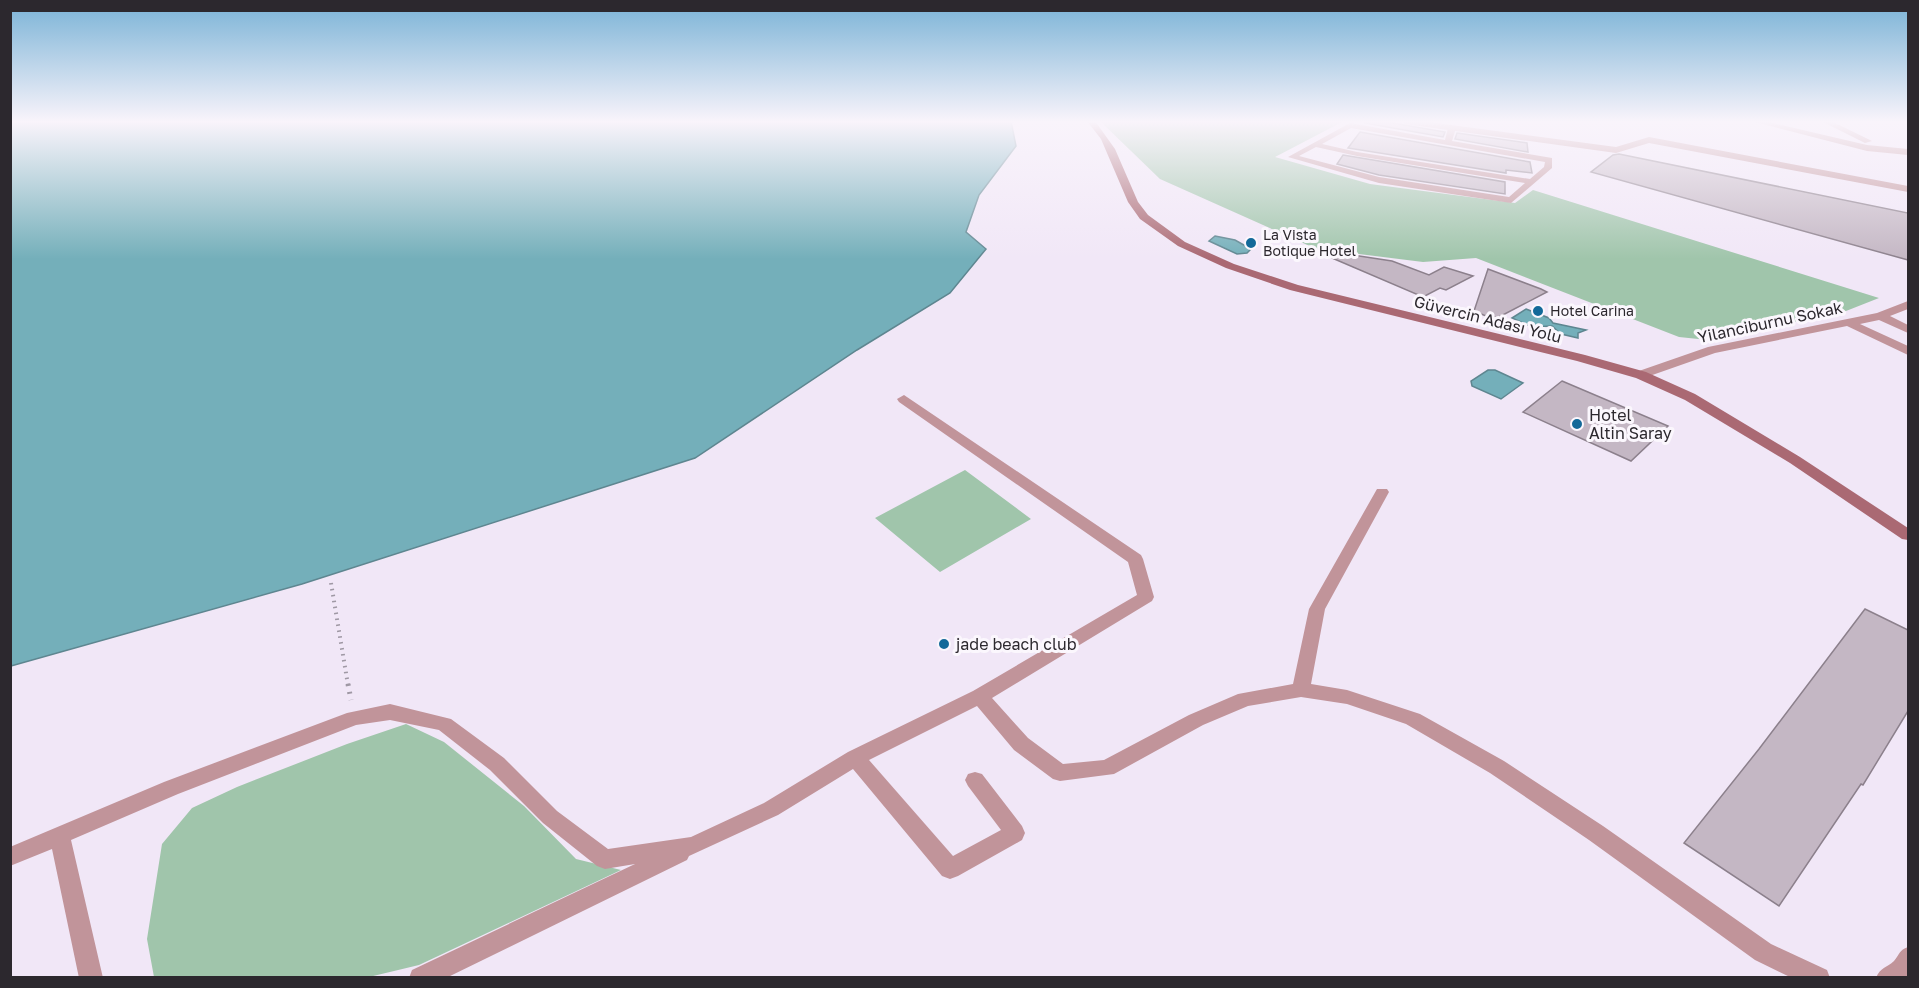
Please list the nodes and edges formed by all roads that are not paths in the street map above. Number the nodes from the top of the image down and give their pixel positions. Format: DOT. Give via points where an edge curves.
graph roads {
  1 [pos="1119,167"];
  2 [pos="1330,167"];
  3 [pos="1439,167"];
  4 [pos="1478,167"];
  5 [pos="1548,167"];
  6 [pos="1792,167"];
  7 [pos="1510,172"];
  8 [pos="1532,182"];
  9 [pos="1908,189"];
  10 [pos="1908,305"];
  11 [pos="1880,316"];
  12 [pos="1847,322"];
  13 [pos="1908,329"];
  14 [pos="1908,351"];
  15 [pos="1641,375"];
  16 [pos="904,399"];
  17 [pos="1382,492"];
  18 [pos="1908,535"];
  19 [pos="1301,690"];
  20 [pos="980,696"];
  21 [pos="855,758"];
  22 [pos="975,780"];
  23 [pos="60,836"];
  24 [pos="693,846"];
  25 [pos="10,857"];
  26 [pos="1908,958"];
  27 [pos="91,978"];
  28 [pos="420,978"];
  29 [pos="1819,978"];
  30 [pos="1887,978"];
  1 -- 15 [label="main road, Güvercin Adası Yolu" via="1134,205 1154,225 1183,245 1257,277"];
  2 -- 8 [label="lane" via="1379,180 1511,200"];
  3 -- 8 [label="lane"];
  4 -- 7 [label="lane"];
  5 -- 8 [label="lane"];
  6 -- 9 [label="street"];
  10 -- 11 [label="street, Yilanciburnu Sokak"];
  11 -- 12 [label="street, Yilanciburnu Sokak"];
  11 -- 13 [label="street"];
  12 -- 14 [label="street"];
  12 -- 15 [label="street, Yilanciburnu Sokak" via="1712,350"];
  15 -- 18 [label="main road, Güvercin Adası Yolu" via="1690,397 1795,459"];
  16 -- 20 [label="street" via="1136,559 1146,597"];
  17 -- 19 [label="street" via="1317,609"];
  19 -- 20 [label="street" via="1245,699 1196,720 1107,768 1060,773 1021,744"];
  19 -- 29 [label="street" via="1347,697 1413,719 1497,767 1763,952"];
  20 -- 21 [label="street"];
  21 -- 22 [label="street" via="950,869 1015,833"];
  21 -- 24 [label="street" via="771,809"];
  23 -- 24 [label="street" via="171,788 354,718 390,712 444,724 497,764 550,817 605,859"];
  23 -- 25 [label="street"];
  23 -- 27 [label="street"];
  24 -- 28 [label="street"];
  26 -- 30 [label="street" via="1902,969"];
}
